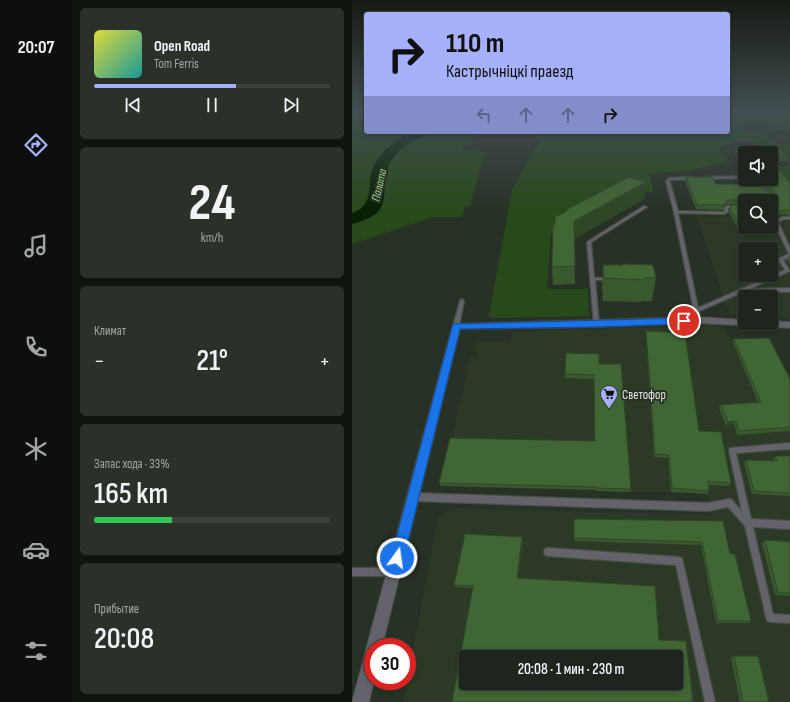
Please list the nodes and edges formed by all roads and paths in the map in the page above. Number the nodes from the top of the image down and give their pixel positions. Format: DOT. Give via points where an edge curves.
graph roads {
  1 [pos="738,177"];
  2 [pos="694,178"];
  3 [pos="701,178"];
  4 [pos="760,186"];
  5 [pos="767,194"];
  6 [pos="738,206"];
  7 [pos="645,207"];
  8 [pos="676,212"];
  9 [pos="790,218"];
  10 [pos="790,254"];
  11 [pos="593,279"];
  12 [pos="616,279"];
  13 [pos="745,290"];
  14 [pos="778,290"];
  15 [pos="790,290"];
  16 [pos="738,293"];
  17 [pos="462,301"];
  18 [pos="697,310"];
  19 [pos="698,320"];
  20 [pos="738,323"];
  21 [pos="596,324"];
  22 [pos="778,324"];
  23 [pos="790,325"];
  24 [pos="456,326"];
  25 [pos="790,446"];
  26 [pos="413,497"];
  27 [pos="748,523"];
  28 [pos="790,525"];
  29 [pos="548,552"];
  30 [pos="352,572"];
  31 [pos="394,572"];
  32 [pos="790,619"];
  33 [pos="376,638"];
  34 [pos="364,687"];
  35 [pos="360,702"];
  36 [pos="710,702"];
  1 -- 3 [label="lane"];
  2 -- 8 [label="lane" via="669,179"];
  4 -- 5 [label="lane"];
  6 -- 8 [label="lane" via="728,207 724,213"];
  7 -- 11 [label="lane" via="589,242"];
  8 -- 18 [label="lane"];
  9 -- 10 [label="lane" via="776,222"];
  10 -- 13 [label="lane" via="780,258 788,271"];
  11 -- 12 [label="lane"];
  11 -- 21 [label="lane"];
  14 -- 15 [label="lane"];
  16 -- 18 [label="lane"];
  17 -- 24 [label="lane"];
  18 -- 19 [label="lane"];
  19 -- 20 [label="street"];
  19 -- 21 [label="street"];
  21 -- 24 [label="street"];
  22 -- 23 [label="street"];
  24 -- 26 [label="street"];
  25 -- 27 [label="lane" via="732,450"];
  26 -- 27 [label="lane" via="708,507 729,503"];
  26 -- 31 [label="street"];
  27 -- 28 [label="lane"];
  27 -- 32 [label="lane" via="770,618"];
  29 -- 36 [label="lane" via="679,561"];
  30 -- 31 [label="lane"];
  31 -- 33 [label="street"];
  34 -- 35 [label="street"];
}
